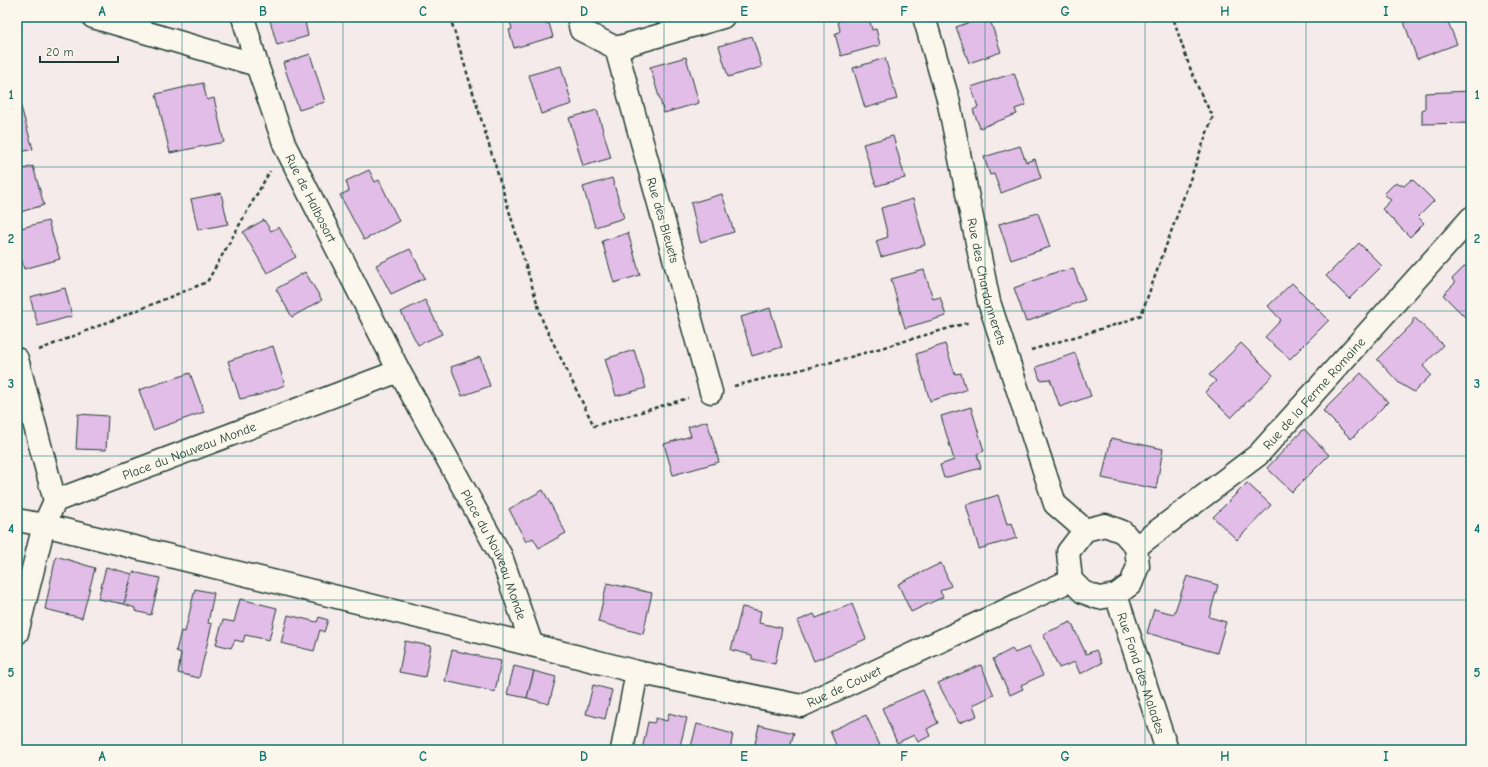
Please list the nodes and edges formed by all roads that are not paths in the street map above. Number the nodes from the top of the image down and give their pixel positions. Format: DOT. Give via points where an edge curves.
graph roads {
  1 [pos="93,17"];
  2 [pos="243,17"];
  3 [pos="578,17"];
  4 [pos="723,17"];
  5 [pos="924,17"];
  6 [pos="616,48"];
  7 [pos="257,65"];
  8 [pos="1471,218"];
  9 [pos="17,359"];
  10 [pos="399,371"];
  11 [pos="711,392"];
  12 [pos="55,501"];
  13 [pos="17,520"];
  14 [pos="44,525"];
  15 [pos="1085,530"];
  16 [pos="1136,547"];
  17 [pos="1071,580"];
  18 [pos="1116,595"];
  19 [pos="17,633"];
  20 [pos="532,645"];
  21 [pos="637,672"];
  22 [pos="622,750"];
  23 [pos="1167,750"];
  1 -- 7 [label="street"];
  2 -- 7 [label="street, Rue de Halbosart"];
  3 -- 6 [label="street" via="581,30"];
  4 -- 6 [label="street"];
  5 -- 15 [label="street, Rue des Chardonnerets" via="948,99 989,302 1055,504"];
  6 -- 11 [label="street, Rue des Bleuets"];
  7 -- 10 [label="street, Rue de Halbosart" via="285,146"];
  8 -- 16 [label="street, Rue de la Ferme Romaine" via="1258,455"];
  9 -- 12 [label="street"];
  10 -- 12 [label="street, Place du Nouveau Monde"];
  10 -- 20 [label="street, Place du Nouveau Monde" via="501,556"];
  12 -- 14 [label="street"];
  13 -- 14 [label="street, Place du Nouveau Monde"];
  14 -- 19 [label="street"];
  14 -- 20 [label="street, Place du Nouveau Monde"];
  15 -- 16 [label="street" via="1105,525 1123,532"];
  15 -- 17 [label="street" via="1068,552"];
  16 -- 18 [label="street" via="1138,566 1134,578 1131,584"];
  17 -- 18 [label="street" via="1083,592 1099,598"];
  17 -- 21 [label="street, Rue de Couvet" via="801,706"];
  18 -- 23 [label="street, Rue Fond des Malades"];
  20 -- 21 [label="street, Rue de Couvet"];
  21 -- 22 [label="street"];
}
